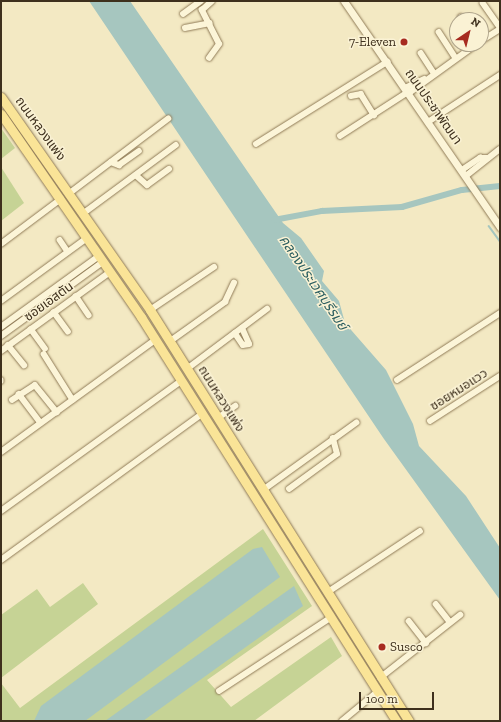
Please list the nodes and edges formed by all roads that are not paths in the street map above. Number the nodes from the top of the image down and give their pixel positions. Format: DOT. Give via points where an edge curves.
graph roads {
  1 [pos="201,1"];
  2 [pos="212,1"];
  3 [pos="348,2"];
  4 [pos="483,3"];
  5 [pos="183,14"];
  6 [pos="210,23"];
  7 [pos="185,28"];
  8 [pos="500,28"];
  9 [pos="438,32"];
  10 [pos="489,36"];
  11 [pos="465,52"];
  12 [pos="421,53"];
  13 [pos="209,58"];
  14 [pos="456,58"];
  15 [pos="386,62"];
  16 [pos="434,73"];
  17 [pos="500,75"];
  18 [pos="407,91"];
  19 [pos="351,96"];
  20 [pos="1,97"];
  21 [pos="1,114"];
  22 [pos="374,115"];
  23 [pos="168,119"];
  24 [pos="428,122"];
  25 [pos="340,136"];
  26 [pos="256,144"];
  27 [pos="176,145"];
  28 [pos="500,149"];
  29 [pos="139,151"];
  30 [pos="111,162"];
  31 [pos="169,169"];
  32 [pos="464,173"];
  33 [pos="136,175"];
  34 [pos="61,179"];
  35 [pos="52,185"];
  36 [pos="70,193"];
  37 [pos="61,199"];
  38 [pos="84,213"];
  39 [pos="500,227"];
  40 [pos="87,238"];
  41 [pos="60,240"];
  42 [pos="1,244"];
  43 [pos="68,252"];
  44 [pos="101,259"];
  45 [pos="214,267"];
  46 [pos="110,272"];
  47 [pos="68,278"];
  48 [pos="73,284"];
  49 [pos="234,284"];
  50 [pos="76,296"];
  51 [pos="1,301"];
  52 [pos="150,310"];
  53 [pos="267,310"];
  54 [pos="54,312"];
  55 [pos="500,313"];
  56 [pos="89,315"];
  57 [pos="141,317"];
  58 [pos="1,327"];
  59 [pos="242,328"];
  60 [pos="31,329"];
  61 [pos="68,331"];
  62 [pos="235,333"];
  63 [pos="1,336"];
  64 [pos="155,340"];
  65 [pos="169,342"];
  66 [pos="8,346"];
  67 [pos="1,351"];
  68 [pos="24,365"];
  69 [pos="187,369"];
  70 [pos="500,376"];
  71 [pos="397,380"];
  72 [pos="181,381"];
  73 [pos="19,394"];
  74 [pos="12,400"];
  75 [pos="73,400"];
  76 [pos="235,406"];
  77 [pos="57,412"];
  78 [pos="202,414"];
  79 [pos="218,418"];
  80 [pos="430,421"];
  81 [pos="41,423"];
  82 [pos="356,423"];
  83 [pos="333,439"];
  84 [pos="1,452"];
  85 [pos="263,490"];
  86 [pos="289,490"];
  87 [pos="1,511"];
  88 [pos="420,530"];
  89 [pos="1,560"];
  90 [pos="328,592"];
  91 [pos="436,604"];
  92 [pos="460,615"];
  93 [pos="330,618"];
  94 [pos="409,621"];
  95 [pos="450,622"];
  96 [pos="426,643"];
  97 [pos="380,678"];
  98 [pos="218,691"];
  99 [pos="377,692"];
  100 [pos="342,721"];
  101 [pos="396,721"];
  102 [pos="409,721"];
  1 -- 5 [label="street"];
  2 -- 6 [label="street" via="202,10"];
  3 -- 15 [label="street, ถนนประชาพัฒนา"];
  4 -- 8 [label="street"];
  6 -- 7 [label="street"];
  6 -- 13 [label="street" via="219,44"];
  8 -- 10 [label="street"];
  9 -- 14 [label="street"];
  11 -- 14 [label="street"];
  12 -- 16 [label="street"];
  14 -- 16 [label="street"];
  15 -- 18 [label="street, ถนนประชาพัฒนา"];
  15 -- 26 [label="street"];
  16 -- 18 [label="street"];
  17 -- 24 [label="street"];
  18 -- 22 [label="street"];
  18 -- 24 [label="street, ถนนประชาพัฒนา"];
  19 -- 22 [label="street" via="361,94"];
  20 -- 34 [label="main road, ถนนหลวงแพ่ง"];
  21 -- 35 [label="main road, ถนนหลวงแพ่ง"];
  22 -- 25 [label="street"];
  23 -- 30 [label="street"];
  24 -- 32 [label="street, ถนนประชาพัฒนา"];
  27 -- 33 [label="street"];
  28 -- 32 [label="street"];
  29 -- 30 [label="street" via="119,165"];
  30 -- 36 [label="street"];
  31 -- 33 [label="street" via="147,185"];
  32 -- 39 [label="street, ถนนประชาพัฒนา"];
  33 -- 38 [label="street"];
  34 -- 35 [label="main road"];
  34 -- 36 [label="main road, ถนนหลวงแพ่ง"];
  35 -- 37 [label="main road, ถนนหลวงแพ่ง"];
  36 -- 38 [label="main road, ถนนหลวงแพ่ง"];
  37 -- 40 [label="main road, ถนนหลวงแพ่ง"];
  37 -- 42 [label="street"];
  38 -- 52 [label="main road, ถนนหลวงแพ่ง"];
  40 -- 43 [label="street"];
  40 -- 44 [label="main road, ถนนหลวงแพ่ง"];
  41 -- 43 [label="street"];
  43 -- 51 [label="street"];
  44 -- 46 [label="main road, ถนนหลวงแพ่ง"];
  44 -- 47 [label="street"];
  44 -- 48 [label="street"];
  45 -- 52 [label="street"];
  46 -- 50 [label="street, ซอยเอสตัน"];
  46 -- 57 [label="main road, ถนนหลวงแพ่ง"];
  47 -- 48 [label="street"];
  47 -- 58 [label="street"];
  48 -- 63 [label="street"];
  49 -- 65 [label="street" via="225,302"];
  50 -- 54 [label="street, ซอยเอสตัน"];
  50 -- 56 [label="street"];
  52 -- 57 [label="main road"];
  52 -- 65 [label="main road, ถนนหลวงแพ่ง"];
  53 -- 59 [label="street"];
  54 -- 60 [label="street, ซอยเอสตัน"];
  54 -- 61 [label="street"];
  55 -- 71 [label="street"];
  57 -- 64 [label="main road, ถนนหลวงแพ่ง"];
  59 -- 62 [label="street"];
  59 -- 62 [label="street" via="249,344 243,345"];
  60 -- 66 [label="street, ซอยเอสตัน"];
  60 -- 75 [label="street"];
  62 -- 69 [label="street"];
  64 -- 72 [label="main road, ถนนหลวงแพ่ง"];
  64 -- 75 [label="street"];
  65 -- 69 [label="main road, ถนนหลวงแพ่ง"];
  66 -- 67 [label="street, ซอยเอสตัน"];
  66 -- 68 [label="street"];
  69 -- 79 [label="main road, ถนนหลวงแพ่ง"];
  70 -- 80 [label="street, ซอยหมอแวว"];
  72 -- 78 [label="main road, ถนนหลวงแพ่ง"];
  72 -- 87 [label="street"];
  73 -- 74 [label="street"];
  73 -- 77 [label="street" via="35,385"];
  73 -- 81 [label="street"];
  75 -- 77 [label="street"];
  76 -- 79 [label="street"];
  77 -- 81 [label="street"];
  78 -- 89 [label="street"];
  78 -- 93 [label="main road, ถนนหลวงแพ่ง"];
  79 -- 85 [label="main road, ถนนหลวงแพ่ง"];
  81 -- 84 [label="street"];
  82 -- 83 [label="street"];
  83 -- 85 [label="street"];
  83 -- 86 [label="street" via="337,454"];
  85 -- 90 [label="main road, ถนนหลวงแพ่ง"];
  88 -- 90 [label="street"];
  90 -- 97 [label="main road, ถนนหลวงแพ่ง"];
  91 -- 95 [label="street"];
  92 -- 95 [label="street"];
  93 -- 98 [label="street"];
  93 -- 99 [label="main road, ถนนหลวงแพ่ง"];
  94 -- 96 [label="street"];
  95 -- 96 [label="street"];
  96 -- 97 [label="street"];
  97 -- 102 [label="main road, ถนนหลวงแพ่ง"];
  99 -- 100 [label="street"];
  99 -- 101 [label="main road, ถนนหลวงแพ่ง"];
}
